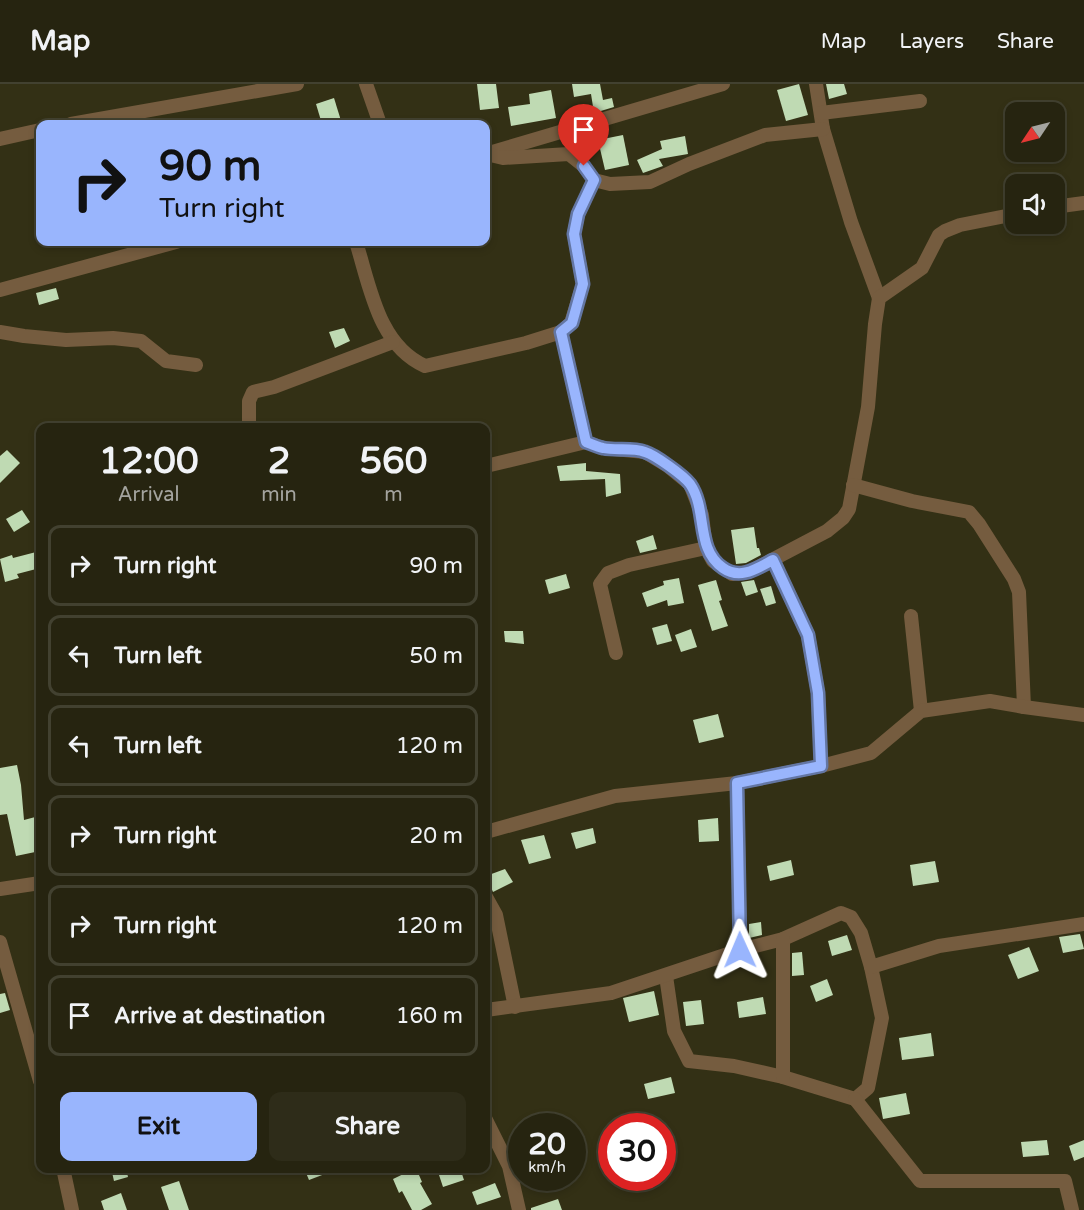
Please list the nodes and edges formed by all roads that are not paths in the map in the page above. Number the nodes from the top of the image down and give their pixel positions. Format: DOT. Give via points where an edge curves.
graph roads {
  1 [pos="297,84"];
  2 [pos="366,84"];
  3 [pos="723,84"];
  4 [pos="816,84"];
  5 [pos="920,101"];
  6 [pos="821,113"];
  7 [pos="94,120"];
  8 [pos="379,120"];
  9 [pos="823,129"];
  10 [pos="36,131"];
  11 [pos="0,139"];
  12 [pos="490,153"];
  13 [pos="490,155"];
  14 [pos="594,180"];
  15 [pos="1084,202"];
  16 [pos="1065,205"];
  17 [pos="1005,216"];
  18 [pos="161,246"];
  19 [pos="357,246"];
  20 [pos="0,290"];
  21 [pos="879,298"];
  22 [pos="0,332"];
  23 [pos="561,332"];
  24 [pos="393,342"];
  25 [pos="196,365"];
  26 [pos="249,423"];
  27 [pos="586,442"];
  28 [pos="490,465"];
  29 [pos="853,485"];
  30 [pos="706,548"];
  31 [pos="773,560"];
  32 [pos="911,616"];
  33 [pos="616,653"];
  34 [pos="1024,707"];
  35 [pos="921,711"];
  36 [pos="1084,715"];
  37 [pos="821,766"];
  38 [pos="737,783"];
  39 [pos="490,831"];
  40 [pos="36,884"];
  41 [pos="0,889"];
  42 [pos="490,904"];
  43 [pos="1084,924"];
  44 [pos="783,939"];
  45 [pos="0,942"];
  46 [pos="740,950"];
  47 [pos="871,968"];
  48 [pos="666,976"];
  49 [pos="515,1007"];
  50 [pos="490,1010"];
  51 [pos="36,1067"];
  52 [pos="783,1077"];
  53 [pos="855,1100"];
  54 [pos="490,1128"];
  55 [pos="64,1173"];
  56 [pos="72,1210"];
  57 [pos="519,1210"];
  58 [pos="1072,1210"];
  1 -- 7 [label="street"];
  2 -- 8 [label="street"];
  3 -- 12 [label="street"];
  4 -- 6 [label="street"];
  5 -- 6 [label="street"];
  6 -- 9 [label="street"];
  9 -- 14 [label="street" via="765,135 650,182 610,184"];
  9 -- 21 [label="street"];
  10 -- 11 [label="street"];
  13 -- 14 [label="street" via="503,158 569,154"];
  14 -- 23 [label="street" via="578,214 574,234 583,284 572,323"];
  15 -- 16 [label="street"];
  17 -- 21 [label="street" via="945,231 922,268"];
  18 -- 20 [label="street"];
  19 -- 24 [label="street" via="384,327"];
  21 -- 29 [label="street" via="868,407"];
  22 -- 25 [label="street" via="66,340 141,341 166,361"];
  23 -- 24 [label="street" via="425,366 410,359"];
  23 -- 27 [label="street"];
  24 -- 26 [label="street" via="253,392"];
  27 -- 28 [label="street"];
  27 -- 30 [label="street" via="603,448 645,452 690,484 702,515"];
  29 -- 31 [label="street" via="849,509 843,518"];
  29 -- 34 [label="street" via="969,512 979,524 1019,592"];
  30 -- 31 [label="street" via="713,561 732,574 749,572"];
  30 -- 33 [label="street" via="608,573 600,584"];
  31 -- 37 [label="street" via="808,635 818,693"];
  32 -- 35 [label="street"];
  34 -- 35 [label="street" via="990,701"];
  34 -- 36 [label="street"];
  35 -- 37 [label="street" via="871,753"];
  37 -- 38 [label="street"];
  38 -- 39 [label="street" via="615,796"];
  38 -- 46 [label="street"];
  40 -- 41 [label="street"];
  42 -- 49 [label="street" via="496,915"];
  43 -- 47 [label="street" via="939,946"];
  44 -- 46 [label="street"];
  44 -- 47 [label="street" via="841,913 851,917 861,933"];
  44 -- 52 [label="street"];
  45 -- 51 [label="street"];
  46 -- 48 [label="street"];
  47 -- 53 [label="street" via="882,1018 868,1088"];
  48 -- 49 [label="street" via="611,993"];
  48 -- 52 [label="street" via="674,1031 689,1061"];
  49 -- 50 [label="street"];
  52 -- 53 [label="street"];
  53 -- 58 [label="street" via="920,1181 1065,1181"];
  54 -- 57 [label="street" via="509,1167"];
  55 -- 56 [label="street"];
}
